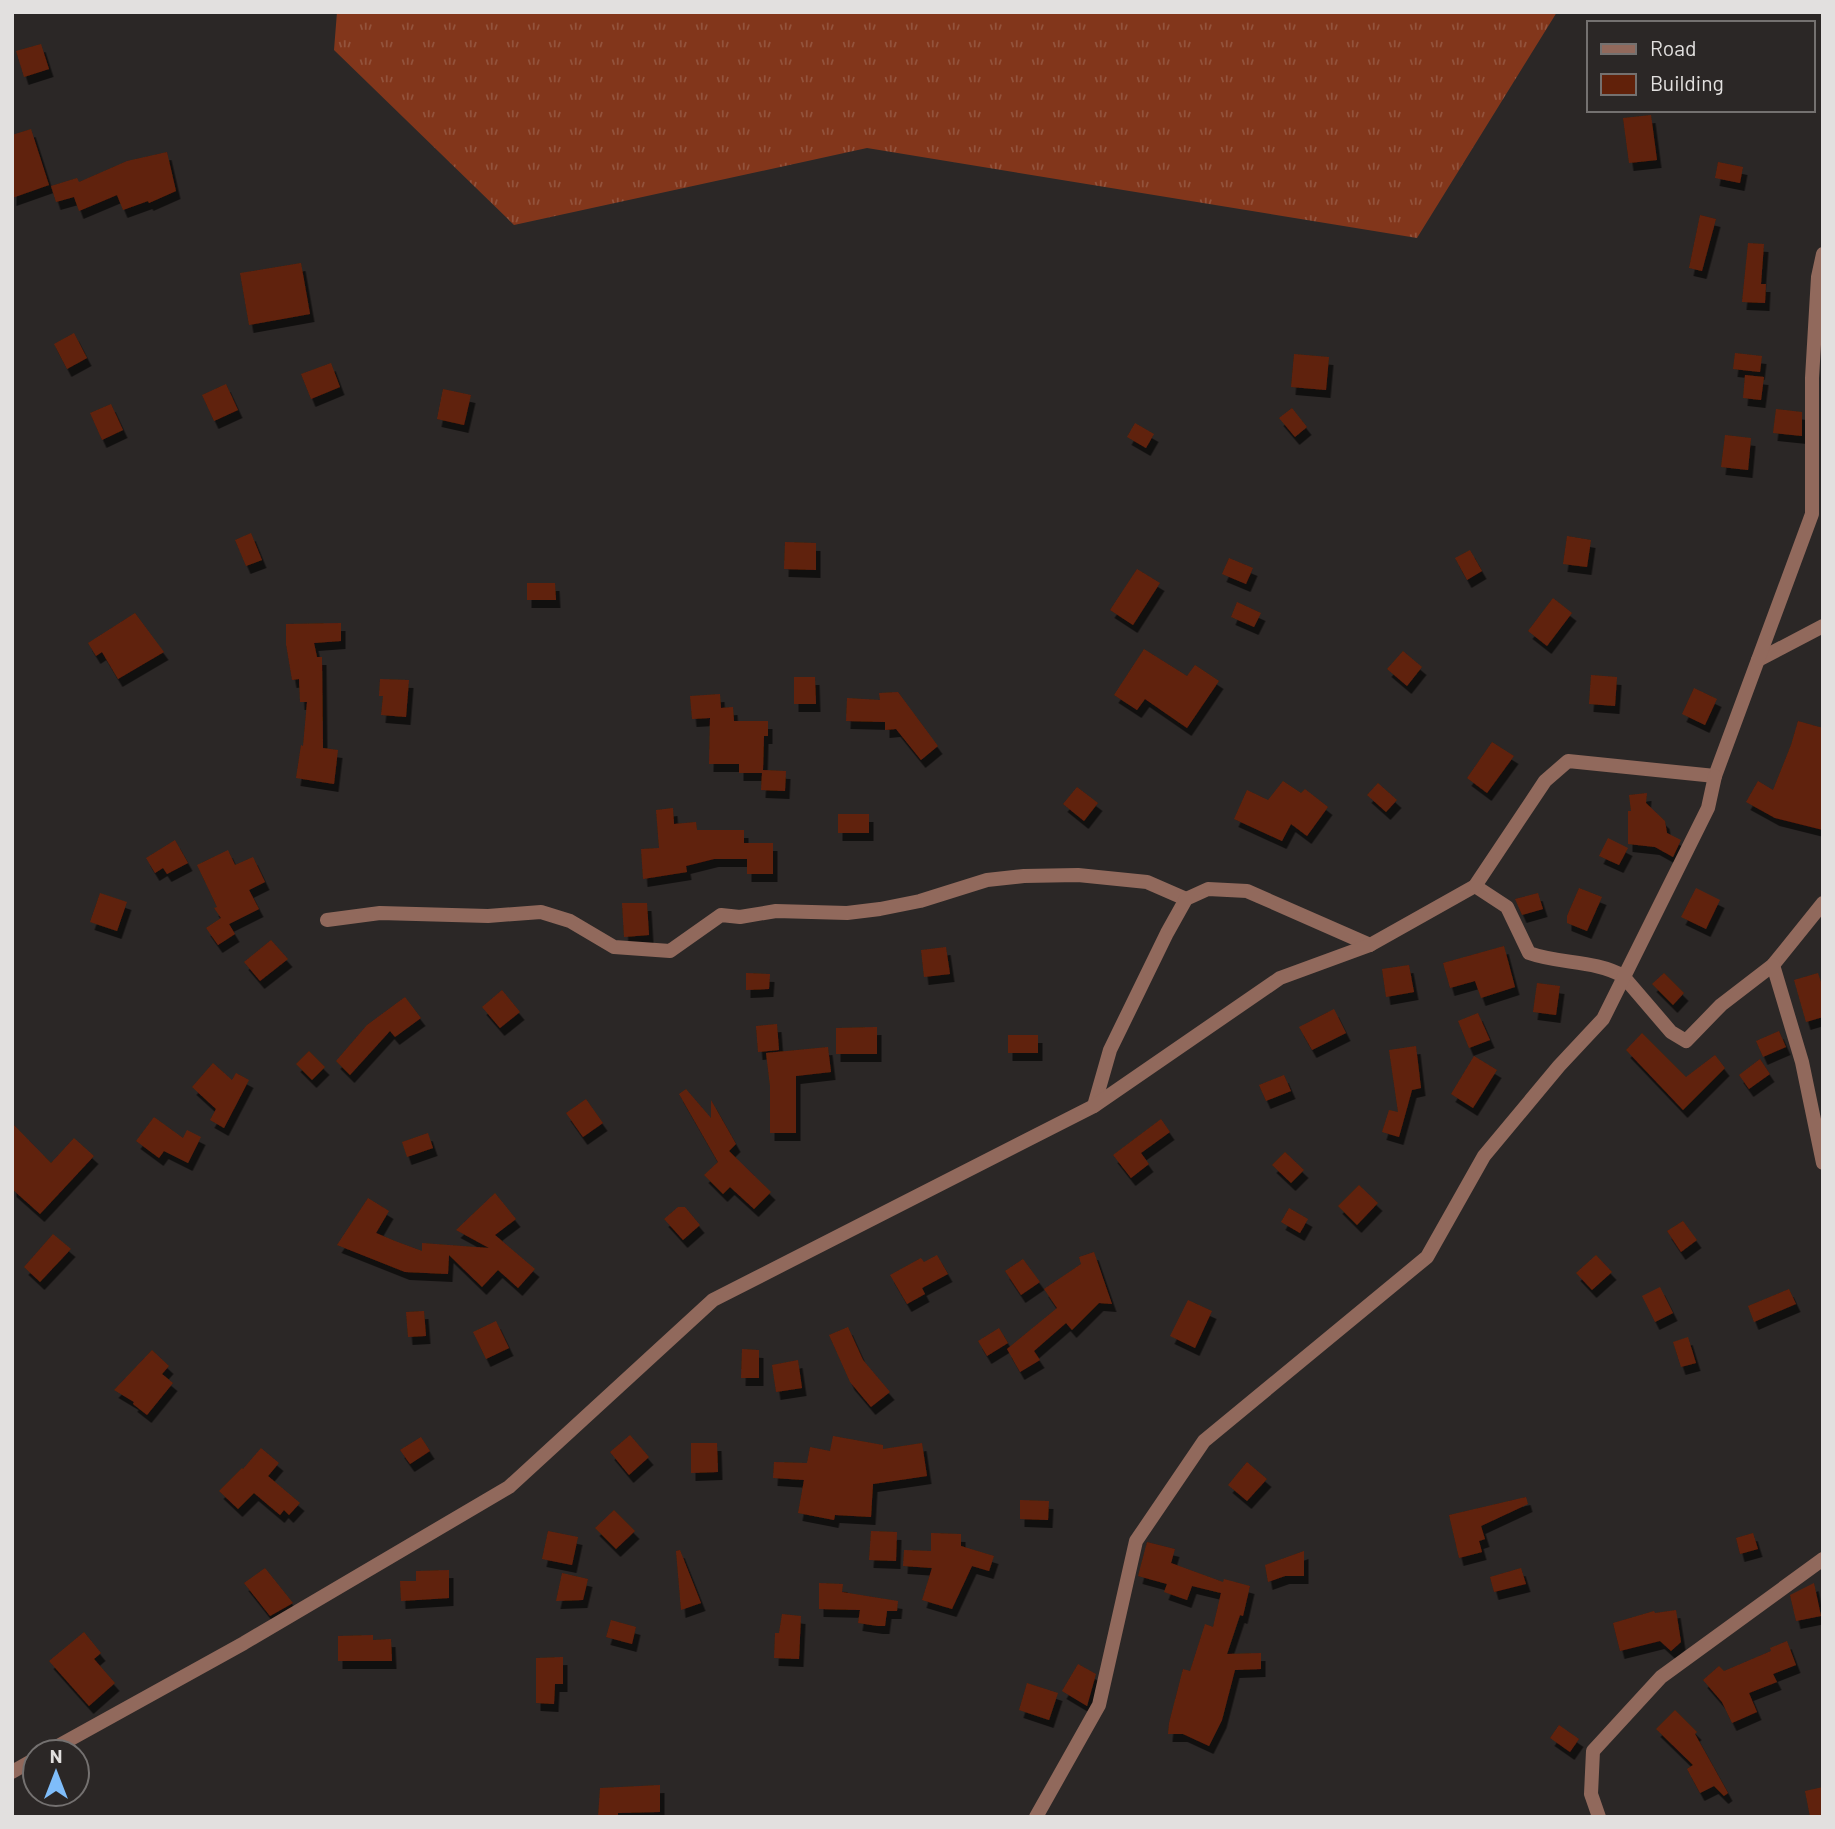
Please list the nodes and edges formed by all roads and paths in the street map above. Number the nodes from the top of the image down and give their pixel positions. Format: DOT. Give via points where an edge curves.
graph roads {
  1 [pos="1823,254"];
  2 [pos="1823,626"];
  3 [pos="1758,660"];
  4 [pos="1715,776"];
  5 [pos="1475,886"];
  6 [pos="1186,898"];
  7 [pos="1823,903"];
  8 [pos="327,920"];
  9 [pos="1370,945"];
  10 [pos="1773,965"];
  11 [pos="1623,976"];
  12 [pos="1094,1106"];
  13 [pos="1823,1163"];
  14 [pos="1823,1559"];
  15 [pos="72,1738"];
  16 [pos="1036,1817"];
  17 [pos="1599,1817"];
  1 -- 3 [label="street" via="1812,378 1812,514"];
  2 -- 3 [label="street"];
  3 -- 4 [label="street"];
  4 -- 5 [label="street" via="1568,761 1545,781"];
  4 -- 11 [label="street" via="1708,808"];
  5 -- 9 [label="street"];
  5 -- 11 [label="street" via="1507,907 1529,953"];
  6 -- 8 [label="street" via="1147,882 1077,875 1024,876 987,880 880,909 721,915 670,951 614,947 570,921 541,912 488,916 380,913"];
  6 -- 9 [label="street" via="1208,889 1247,891"];
  6 -- 12 [label="street" via="1110,1050"];
  7 -- 10 [label="street"];
  9 -- 12 [label="street" via="1280,978"];
  10 -- 11 [label="street" via="1721,1005 1686,1041 1671,1032"];
  10 -- 13 [label="street" via="1802,1062"];
  11 -- 16 [label="street" via="1603,1019 1484,1156 1427,1257 1204,1441 1136,1541 1099,1705"];
  12 -- 15 [label="street" via="713,1300 509,1487"];
  14 -- 17 [label="street" via="1661,1677 1593,1751 1591,1794"];
}
